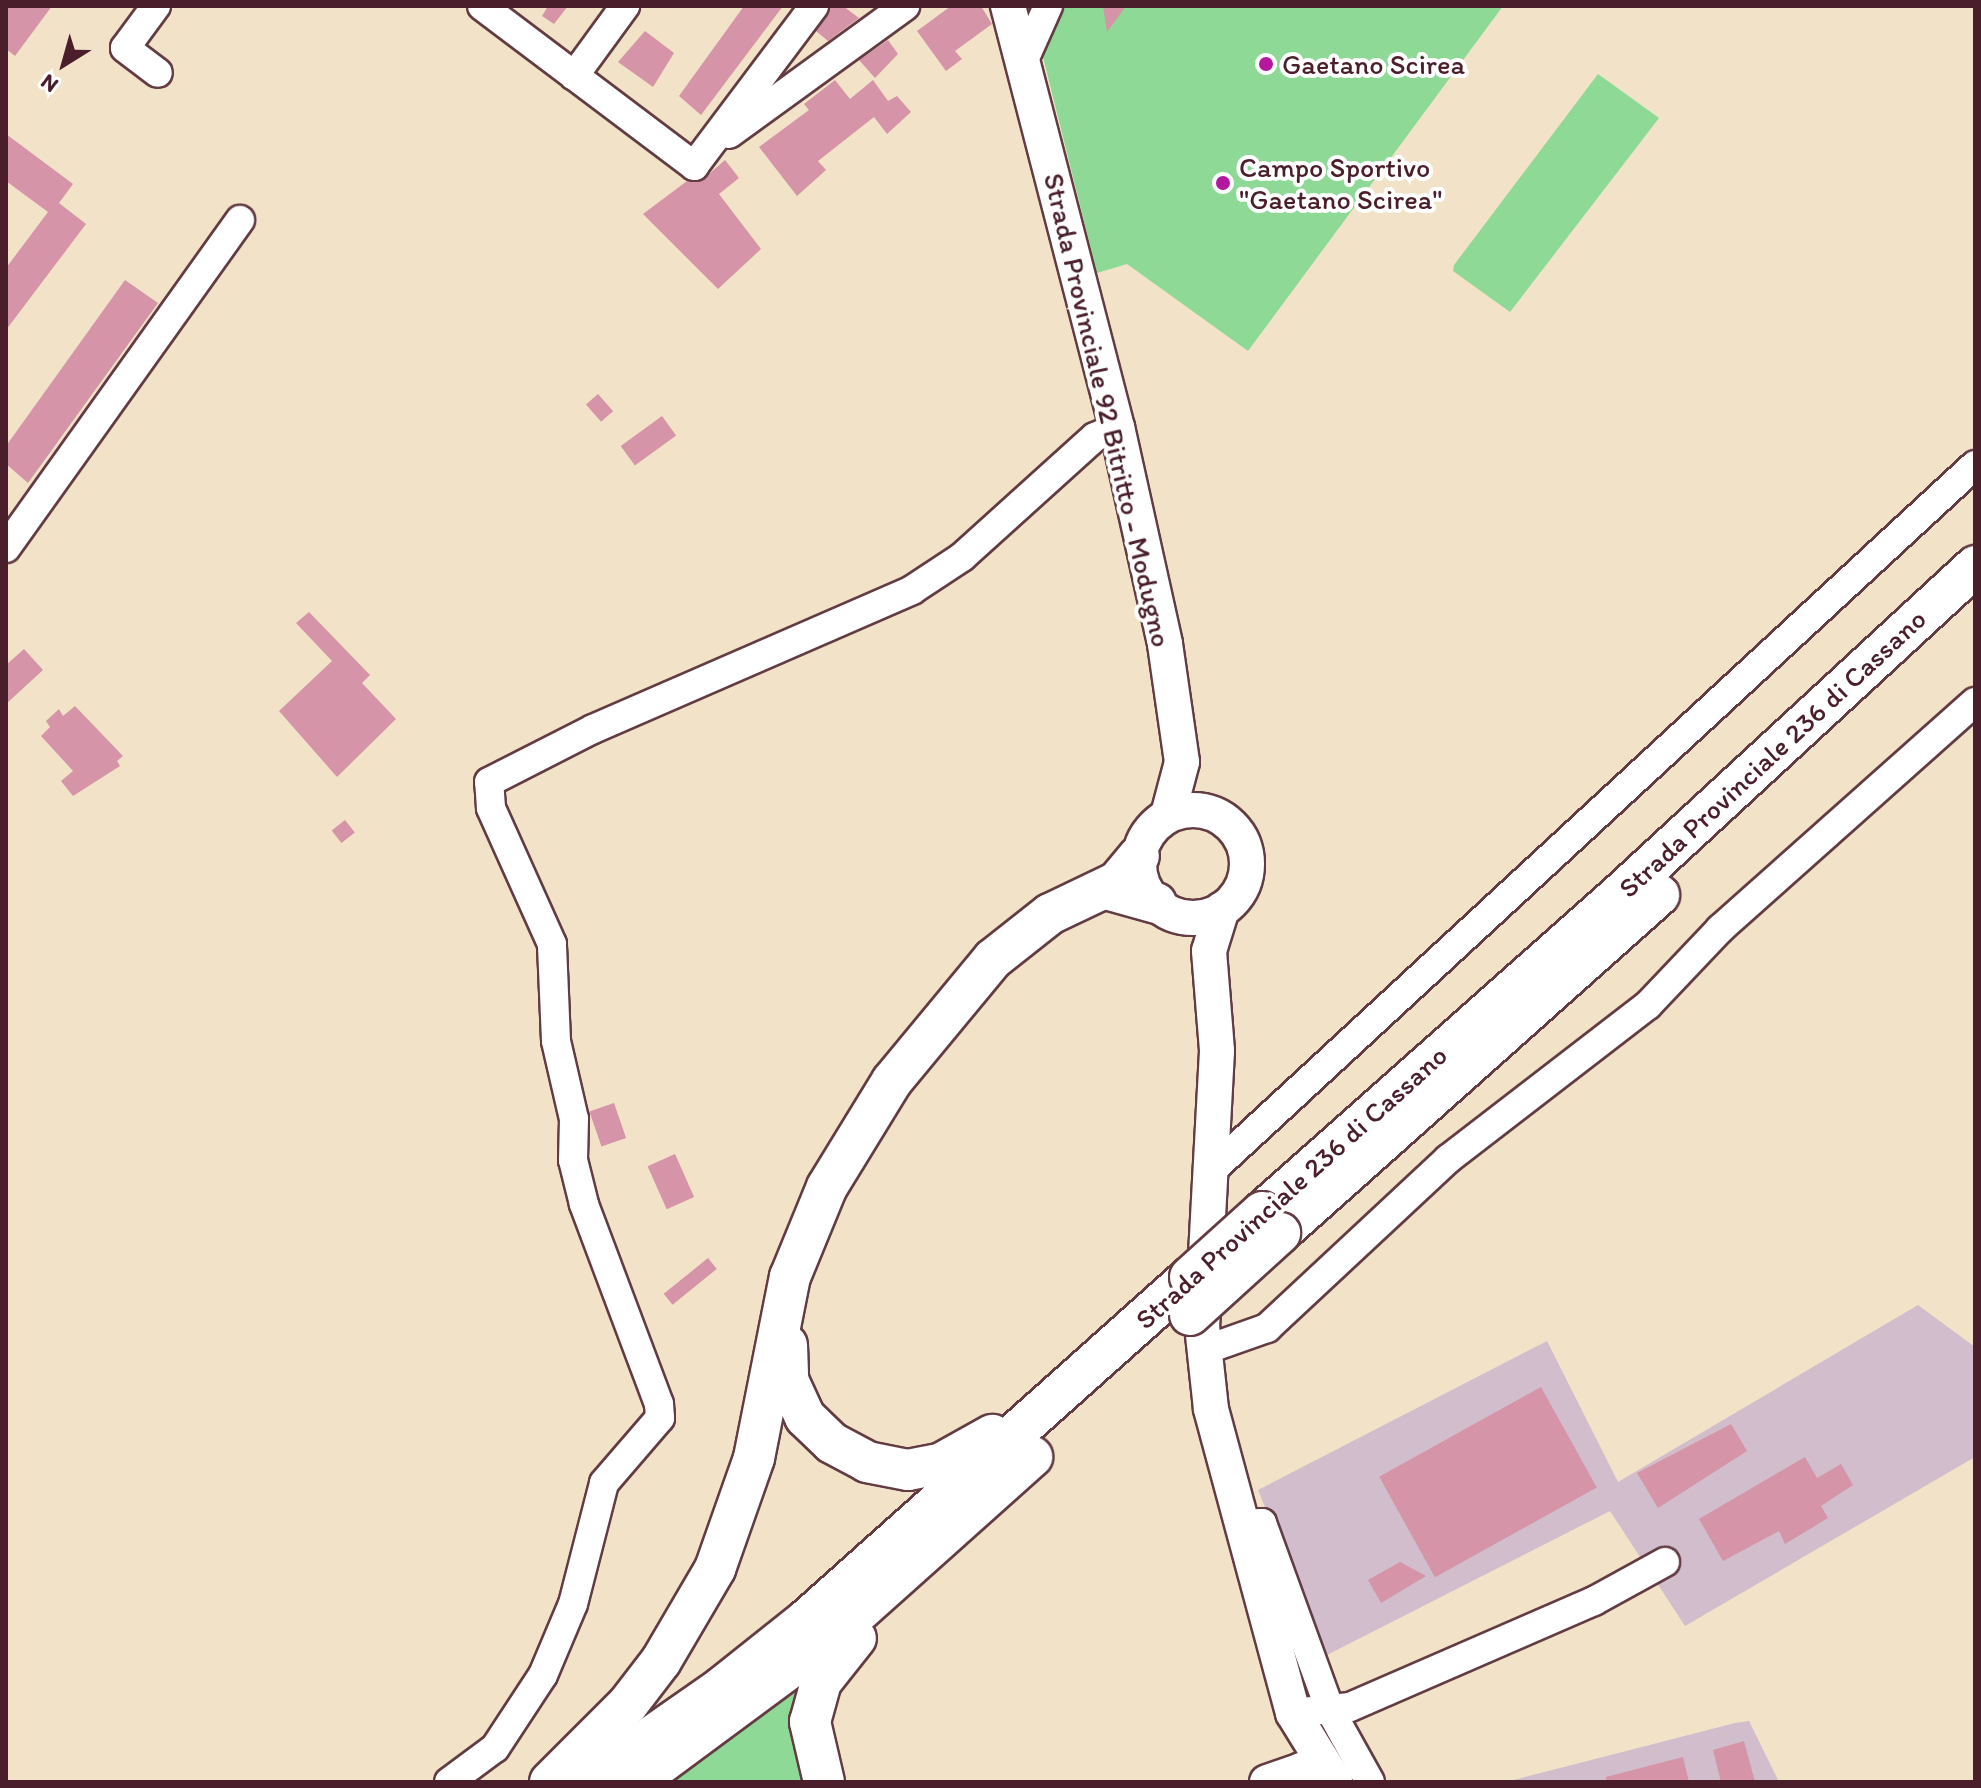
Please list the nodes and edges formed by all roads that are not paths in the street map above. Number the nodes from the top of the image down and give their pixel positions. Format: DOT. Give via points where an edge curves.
graph roads {
  1 [pos="156,6"];
  2 [pos="482,6"];
  3 [pos="625,6"];
  4 [pos="814,6"];
  5 [pos="905,6"];
  6 [pos="1008,6"];
  7 [pos="1048,6"];
  8 [pos="1024,60"];
  9 [pos="158,73"];
  10 [pos="574,76"];
  11 [pos="700,158"];
  12 [pos="240,220"];
  13 [pos="1117,427"];
  14 [pos="1975,465"];
  15 [pos="15,514"];
  16 [pos="6,548"];
  17 [pos="1975,566"];
  18 [pos="1975,603"];
  19 [pos="1975,702"];
  20 [pos="1182,762"];
  21 [pos="1168,815"];
  22 [pos="1220,817"];
  23 [pos="1139,856"];
  24 [pos="1106,889"];
  25 [pos="1222,909"];
  26 [pos="1167,910"];
  27 [pos="1209,951"];
  28 [pos="1211,1171"];
  29 [pos="1271,1223"];
  30 [pos="790,1277"];
  31 [pos="1195,1314"];
  32 [pos="1052,1439"];
  33 [pos="1241,1524"];
  34 [pos="1665,1562"];
  35 [pos="1330,1710"];
  36 [pos="1293,1713"];
  37 [pos="473,1774"];
  38 [pos="1267,1781"];
  39 [pos="449,1782"];
  40 [pos="550,1782"];
  41 [pos="586,1782"];
  42 [pos="636,1782"];
  43 [pos="824,1782"];
  44 [pos="1335,1782"];
  45 [pos="1370,1782"];
  1 -- 9 [label="street" via="125,48"];
  2 -- 10 [label="street"];
  3 -- 10 [label="street"];
  4 -- 11 [label="street"];
  5 -- 11 [label="street"];
  6 -- 8 [label="main road, Strada Provinciale 92 Bitritto - Modugno"];
  7 -- 8 [label="street"];
  8 -- 13 [label="main road, Strada Provinciale 92 Bitritto - Modugno"];
  10 -- 11 [label="street"];
  12 -- 15 [label="street"];
  13 -- 20 [label="main road, Strada Provinciale 92 Bitritto - Modugno" via="1165,644"];
  13 -- 37 [label="street" via="1095,437 962,557 912,590 593,729 489,782 491,808 552,944 556,1041 574,1119 573,1160 660,1418 604,1483 573,1604 543,1675"];
  14 -- 28 [label="street"];
  15 -- 16 [label="street"];
  17 -- 29 [label="highway, Strada Provinciale 236 di Cassano"];
  18 -- 29 [label="highway, Strada Provinciale 236 di Cassano" via="1637,915"];
  19 -- 31 [label="street" via="1720,929 1648,1005 1448,1159 1267,1328"];
  20 -- 21 [label="main road"];
  20 -- 22 [label="main road" via="1203,800"];
  21 -- 22 [label="main road" via="1203,810"];
  21 -- 23 [label="main road" via="1154,826"];
  22 -- 25 [label="main road" via="1244,844 1247,862 1245,881"];
  23 -- 24 [label="highway"];
  23 -- 26 [label="main road" via="1145,890"];
  24 -- 26 [label="highway"];
  24 -- 30 [label="highway" via="1026,931 950,1006 892,1081 827,1187"];
  25 -- 26 [label="main road" via="1209,916"];
  25 -- 27 [label="main road"];
  26 -- 27 [label="main road"];
  27 -- 28 [label="main road" via="1217,1051"];
  28 -- 31 [label="main road"];
  29 -- 31 [label="highway, Strada Provinciale 236 di Cassano, bridge"];
  30 -- 31 [label="highway" via="788,1380 805,1417 832,1443 867,1462 908,1470 940,1464 984,1442 1095,1343"];
  30 -- 40 [label="highway" via="754,1458 715,1569 645,1683"];
  31 -- 32 [label="highway, Strada Provinciale 236 di Cassano"];
  31 -- 33 [label="main road" via="1211,1409"];
  31 -- 41 [label="highway, Strada Provinciale 236 di Cassano" via="722,1687"];
  32 -- 42 [label="highway, Strada Provinciale 236 di Cassano" via="825,1642"];
  32 -- 43 [label="highway" via="978,1524 834,1661 821,1682 810,1722"];
  33 -- 35 [label="street" via="1262,1523"];
  33 -- 36 [label="main road"];
  34 -- 35 [label="street" via="1594,1601 1350,1707"];
  35 -- 36 [label="street"];
  35 -- 45 [label="street"];
  36 -- 38 [label="main road"];
  36 -- 44 [label="main road"];
  37 -- 39 [label="street"];
  38 -- 44 [label="main road" via="1301,1770"];
}
